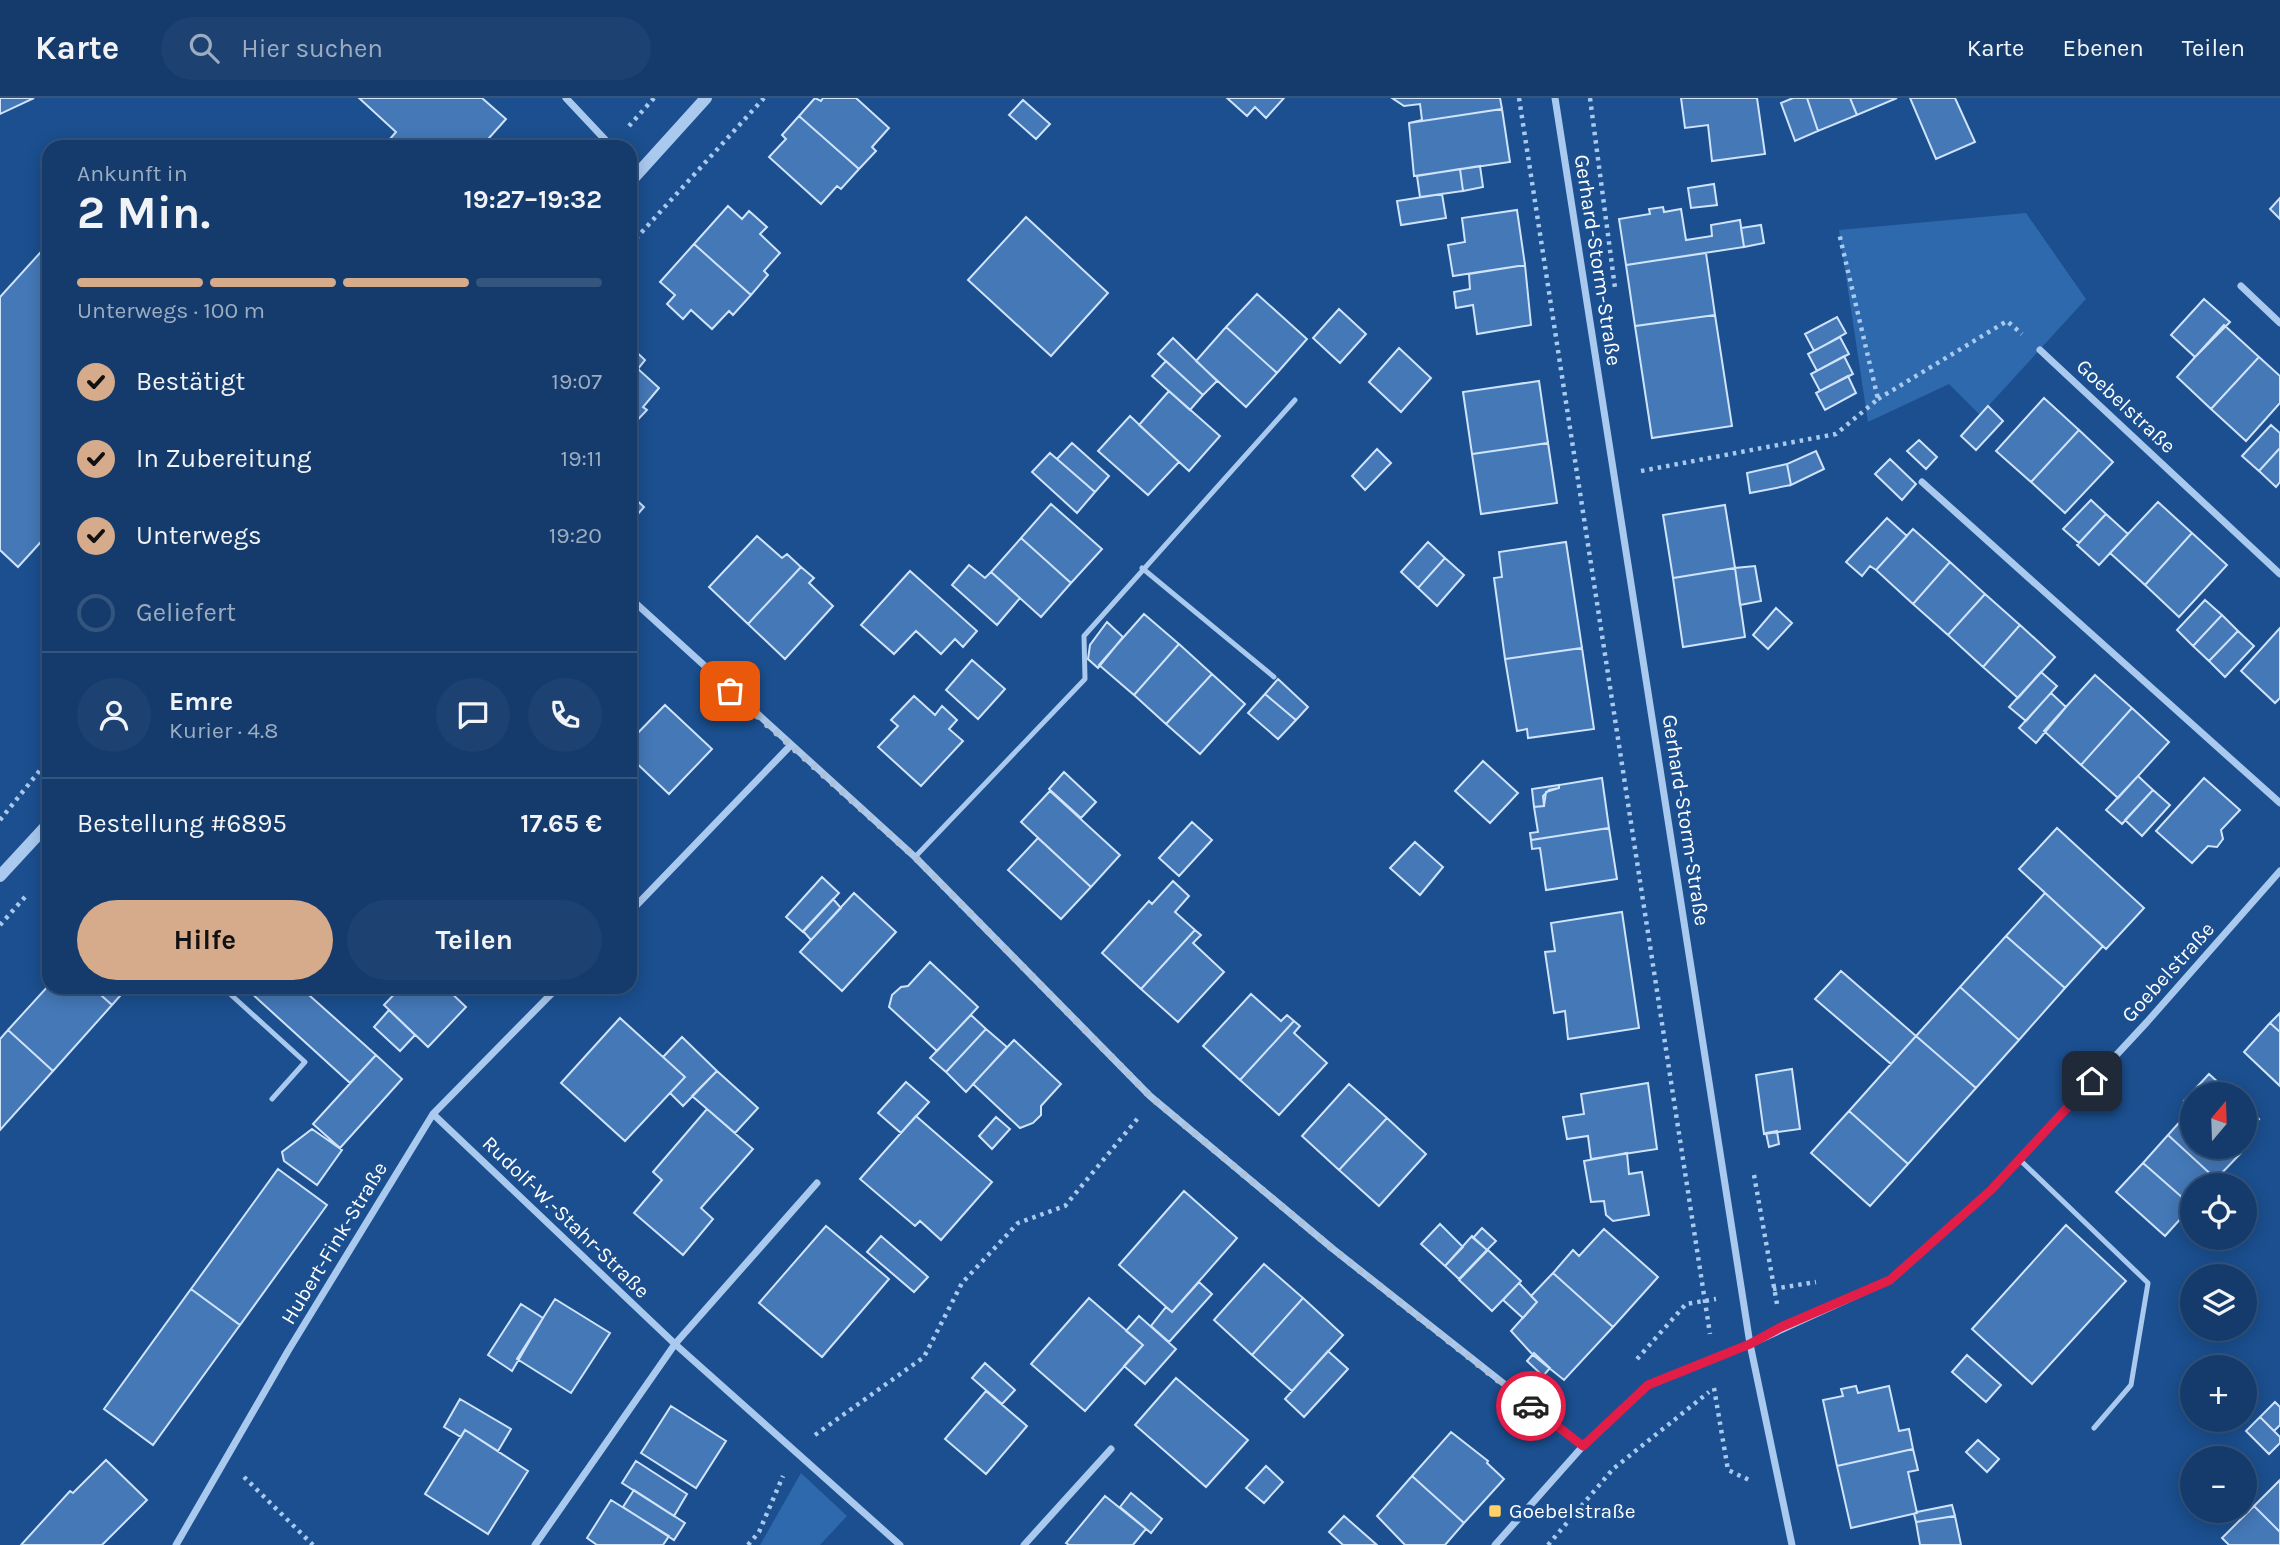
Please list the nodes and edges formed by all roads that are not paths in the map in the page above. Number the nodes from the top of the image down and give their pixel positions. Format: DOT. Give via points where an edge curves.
graph roads {
  1 [pos="566,98"];
  2 [pos="706,98"];
  3 [pos="1555,98"];
  4 [pos="606,140"];
  5 [pos="637,165"];
  6 [pos="2241,286"];
  7 [pos="2280,323"];
  8 [pos="2040,350"];
  9 [pos="1295,400"];
  10 [pos="1922,482"];
  11 [pos="1143,568"];
  12 [pos="2280,574"];
  13 [pos="637,604"];
  14 [pos="1274,677"];
  15 [pos="790,746"];
  16 [pos="2280,803"];
  17 [pos="42,830"];
  18 [pos="915,857"];
  19 [pos="2280,871"];
  20 [pos="0,876"];
  21 [pos="637,905"];
  22 [pos="230,994"];
  23 [pos="551,994"];
  24 [pos="272,1099"];
  25 [pos="433,1114"];
  26 [pos="2020,1160"];
  27 [pos="817,1183"];
  28 [pos="675,1344"];
  29 [pos="1750,1344"];
  30 [pos="2094,1427"];
  31 [pos="1583,1446"];
  32 [pos="1111,1449"];
  33 [pos="176,1545"];
  34 [pos="535,1545"];
  35 [pos="900,1545"];
  36 [pos="1024,1545"];
  37 [pos="1495,1545"];
  38 [pos="1792,1545"];
  1 -- 4 [label="street"];
  2 -- 5 [label="street"];
  3 -- 29 [label="street, Gerhard-Storm-Straße"];
  6 -- 7 [label="street"];
  8 -- 12 [label="street, Goebelstraße"];
  9 -- 11 [label="lane"];
  10 -- 16 [label="street"];
  11 -- 14 [label="lane"];
  11 -- 18 [label="lane" via="1084,636 1085,679"];
  13 -- 15 [label="street"];
  15 -- 18 [label="street"];
  15 -- 21 [label="street"];
  17 -- 20 [label="street"];
  18 -- 31 [label="street" via="1150,1096 1333,1249"];
  19 -- 26 [label="street, Goebelstraße"];
  22 -- 24 [label="lane" via="305,1062"];
  23 -- 25 [label="street, Hubert-Fink-Straße"];
  25 -- 28 [label="street, Rudolf-W.-Stahr-Straße"];
  25 -- 33 [label="street, Hubert-Fink-Straße"];
  26 -- 29 [label="street, Goebelstraße" via="1890,1280"];
  26 -- 30 [label="lane" via="2147,1283 2131,1385"];
  27 -- 28 [label="street"];
  28 -- 34 [label="street"];
  28 -- 35 [label="street, Rudolf-W.-Stahr-Straße"];
  29 -- 31 [label="street, Goebelstraße" via="1648,1385"];
  29 -- 38 [label="street, Gerhard-Storm-Straße"];
  31 -- 37 [label="street, Goebelstraße"];
  32 -- 36 [label="street"];
}
